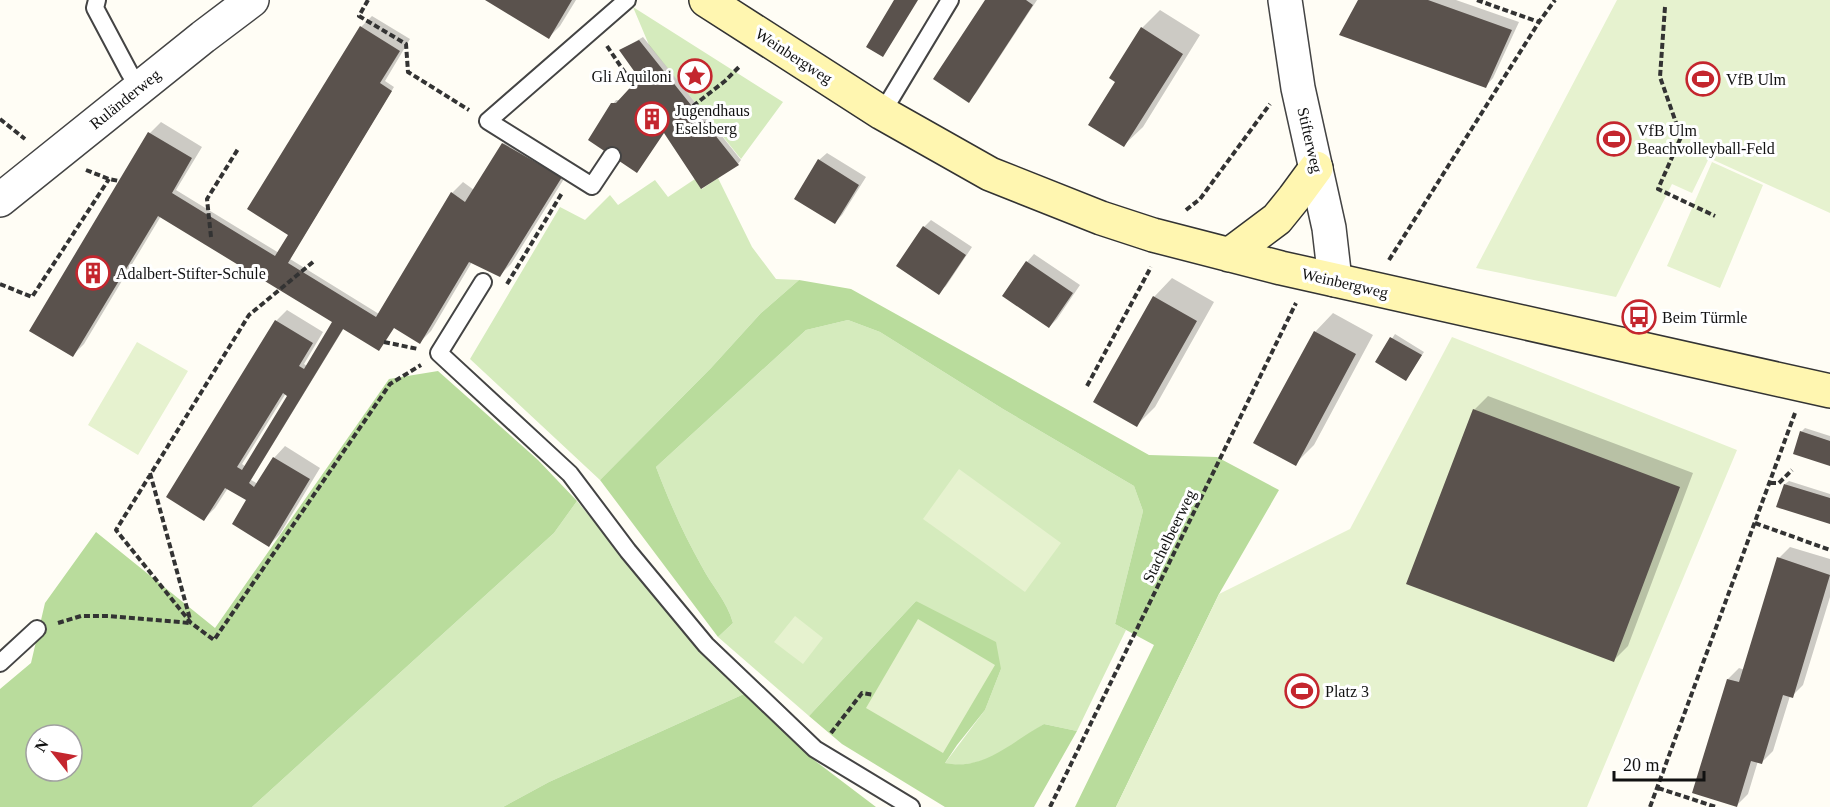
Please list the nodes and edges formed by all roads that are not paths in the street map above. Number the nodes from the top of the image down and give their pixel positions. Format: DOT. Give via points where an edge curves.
graph roads {
  1 [pos="97,0"];
  2 [pos="252,0"];
  3 [pos="627,0"];
  4 [pos="706,0"];
  5 [pos="950,0"];
  6 [pos="1285,0"];
  7 [pos="139,88"];
  8 [pos="882,113"];
  9 [pos="612,156"];
  10 [pos="1316,168"];
  11 [pos="0,200"];
  12 [pos="1229,255"];
  13 [pos="1322,277"];
  14 [pos="483,282"];
  15 [pos="1819,388"];
  16 [pos="37,629"];
  17 [pos="0,663"];
  18 [pos="911,807"];
  1 -- 7 [label="lane" via="95,8"];
  2 -- 7 [label="street, Ruländerweg"];
  3 -- 9 [label="lane" via="488,121 592,186"];
  4 -- 8 [label="street, Weinbergweg"];
  5 -- 8 [label="lane"];
  6 -- 10 [label="street, Stifterweg" via="1298,88"];
  7 -- 11 [label="street, Ruländerweg"];
  8 -- 12 [label="street, Weinbergweg" via="990,174 1101,218 1153,251"];
  10 -- 12 [label="street" via="1277,219"];
  10 -- 13 [label="street, Stifterweg" via="1329,228"];
  12 -- 13 [label="street, Weinbergweg"];
  13 -- 15 [label="street, Weinbergweg"];
  14 -- 18 [label="lane" via="439,353 570,474 706,645 815,749"];
  16 -- 17 [label="lane"];
}
